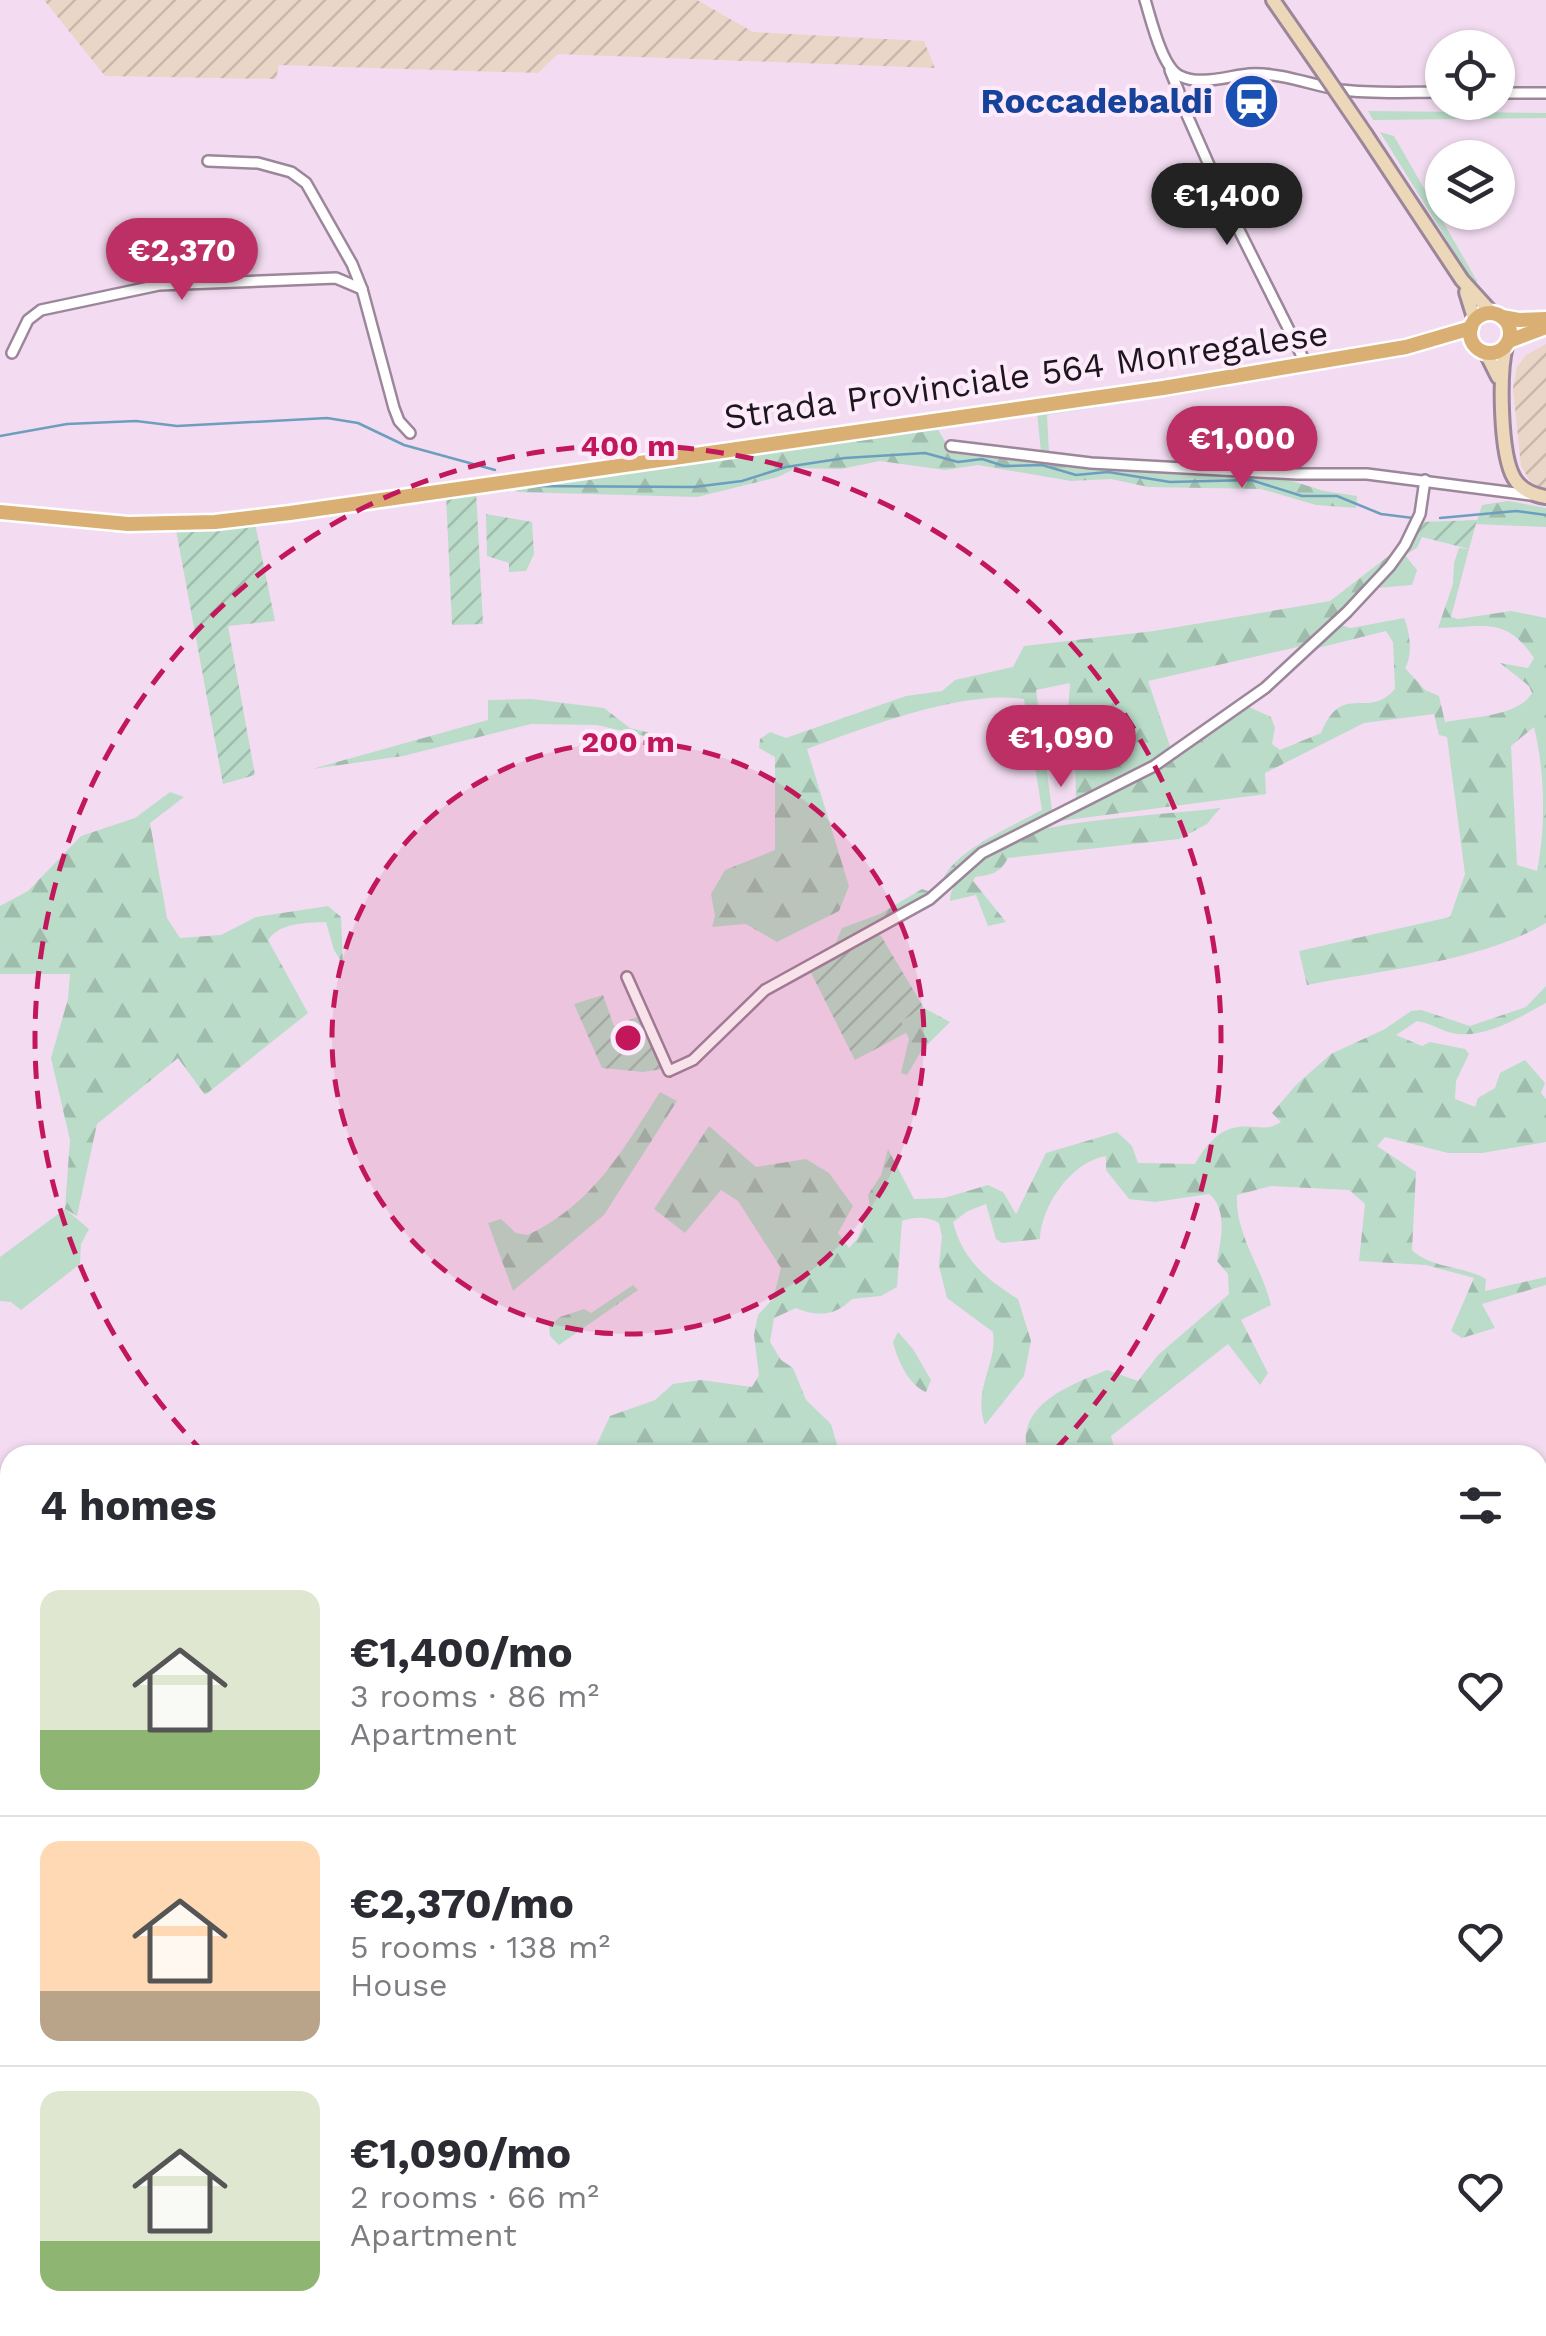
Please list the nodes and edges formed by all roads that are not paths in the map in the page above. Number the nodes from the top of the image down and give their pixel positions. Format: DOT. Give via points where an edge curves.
graph roads {
  1 [pos="1145,0"];
  2 [pos="1273,0"];
  3 [pos="1169,68"];
  4 [pos="1179,92"];
  5 [pos="1425,92"];
  6 [pos="1515,93"];
  7 [pos="1546,93"];
  8 [pos="1187,115"];
  9 [pos="208,161"];
  10 [pos="1462,280"];
  11 [pos="362,289"];
  12 [pos="1497,315"];
  13 [pos="1546,319"];
  14 [pos="1473,324"];
  15 [pos="1546,327"];
  16 [pos="1507,344"];
  17 [pos="1406,347"];
  18 [pos="1481,350"];
  19 [pos="12,353"];
  20 [pos="1306,364"];
  21 [pos="1500,385"];
  22 [pos="410,433"];
  23 [pos="951,446"];
  24 [pos="1425,480"];
  25 [pos="1541,497"];
  26 [pos="0,512"];
  27 [pos="627,977"];
  1 -- 3 [label="street"];
  2 -- 10 [label="street, bridge"];
  3 -- 4 [label="street"];
  3 -- 5 [label="street" via="1196,80 1278,75 1352,91"];
  6 -- 7 [label="street"];
  8 -- 20 [label="street"];
  9 -- 11 [label="street" via="258,163 301,178"];
  10 -- 12 [label="street"];
  10 -- 14 [label="street"];
  11 -- 19 [label="street" via="336,278 159,286 41,310 28,320"];
  11 -- 22 [label="street" via="394,408"];
  12 -- 13 [label="main road, Strada Provinciale 564 Monregalese"];
  12 -- 14 [label="main road, Strada Provinciale 564 Monregalese"];
  12 -- 16 [label="main road" via="1510,328"];
  14 -- 17 [label="main road, Strada Provinciale 564 Monregalese"];
  14 -- 18 [label="main road" via="1471,338"];
  15 -- 16 [label="main road, Strada Provinciale 564 Monregalese"];
  16 -- 18 [label="main road, Strada Provinciale 564 Monregalese" via="1497,352"];
  16 -- 21 [label="street"];
  17 -- 18 [label="main road, Strada Provinciale 564 Monregalese"];
  17 -- 20 [label="main road, Strada Provinciale 564 Monregalese"];
  18 -- 21 [label="street"];
  20 -- 26 [label="main road, Strada Provinciale 564 Monregalese" via="234,520 128,524"];
  21 -- 25 [label="street" via="1510,468 1520,485"];
  23 -- 24 [label="street" via="1092,463"];
  24 -- 25 [label="street"];
  24 -- 27 [label="street" via="1420,514 1390,566 1265,688 1154,766 982,852 930,899 765,990 692,1060 669,1071"];
}
